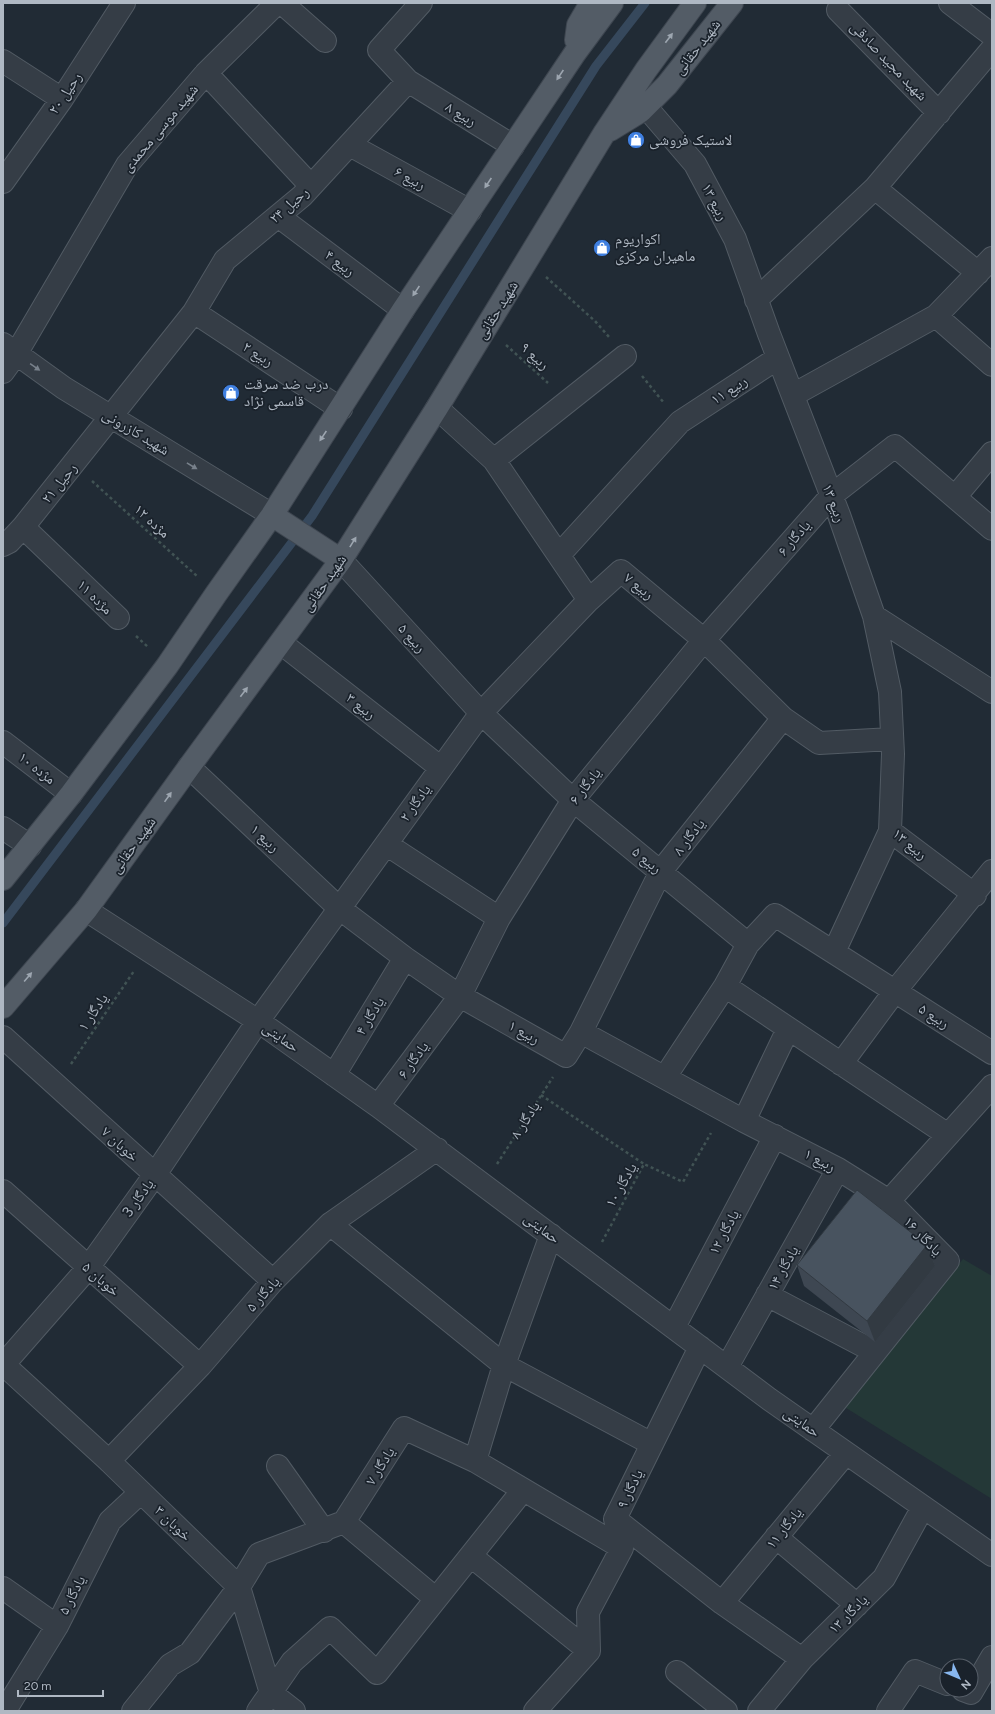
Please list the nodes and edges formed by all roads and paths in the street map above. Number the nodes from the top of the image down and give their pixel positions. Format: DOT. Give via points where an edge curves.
graph roads {
  1 [pos="124,3"];
  2 [pos="277,3"];
  3 [pos="282,3"];
  4 [pos="421,3"];
  5 [pos="591,3"];
  6 [pos="612,3"];
  7 [pos="695,3"];
  8 [pos="732,3"];
  9 [pos="950,3"];
  10 [pos="838,10"];
  11 [pos="992,35"];
  12 [pos="325,40"];
  13 [pos="992,49"];
  14 [pos="575,53"];
  15 [pos="3,61"];
  16 [pos="206,73"];
  17 [pos="408,82"];
  18 [pos="62,99"];
  19 [pos="646,107"];
  20 [pos="939,113"];
  21 [pos="605,132"];
  22 [pos="350,145"];
  23 [pos="513,146"];
  24 [pos="3,182"];
  25 [pos="311,186"];
  26 [pos="876,188"];
  27 [pos="470,211"];
  28 [pos="278,216"];
  29 [pos="985,265"];
  30 [pos="756,300"];
  31 [pos="403,310"];
  32 [pos="194,312"];
  33 [pos="936,316"];
  34 [pos="487,327"];
  35 [pos="9,349"];
  36 [pos="625,356"];
  37 [pos="778,358"];
  38 [pos="992,366"];
  39 [pos="3,372"];
  40 [pos="793,395"];
  41 [pos="568,401"];
  42 [pos="437,408"];
  43 [pos="341,409"];
  44 [pos="112,417"];
  45 [pos="992,452"];
  46 [pos="494,460"];
  47 [pos="74,464"];
  48 [pos="832,495"];
  49 [pos="955,497"];
  50 [pos="272,515"];
  51 [pos="23,527"];
  52 [pos="992,529"];
  53 [pos="3,546"];
  54 [pos="559,555"];
  55 [pos="341,560"];
  56 [pos="216,594"];
  57 [pos="589,600"];
  58 [pos="874,616"];
  59 [pos="118,618"];
  60 [pos="704,640"];
  61 [pos="281,643"];
  62 [pos="167,666"];
  63 [pos="992,692"];
  64 [pos="481,713"];
  65 [pos="783,718"];
  66 [pos="892,739"];
  67 [pos="3,742"];
  68 [pos="189,767"];
  69 [pos="441,768"];
  70 [pos="71,794"];
  71 [pos="573,800"];
  72 [pos="3,828"];
  73 [pos="890,831"];
  74 [pos="386,844"];
  75 [pos="30,846"];
  76 [pos="661,871"];
  77 [pos="992,871"];
  78 [pos="3,879"];
  79 [pos="975,894"];
  80 [pos="339,908"];
  81 [pos="86,910"];
  82 [pos="499,918"];
  83 [pos="748,944"];
  84 [pos="148,950"];
  85 [pos="834,952"];
  86 [pos="405,958"];
  87 [pos="725,986"];
  88 [pos="895,991"];
  89 [pos="460,996"];
  90 [pos="3,1007"];
  91 [pos="258,1021"];
  92 [pos="788,1029"];
  93 [pos="582,1032"];
  94 [pos="3,1037"];
  95 [pos="992,1053"];
  96 [pos="566,1056"];
  97 [pos="841,1064"];
  98 [pos="334,1074"];
  99 [pos="665,1077"];
  100 [pos="56,1086"];
  101 [pos="992,1086"];
  102 [pos="541,1095"];
  103 [pos="378,1106"];
  104 [pos="724,1110"];
  105 [pos="744,1121"];
  106 [pos="774,1136"];
  107 [pos="948,1136"];
  108 [pos="437,1149"];
  109 [pos="644,1164"];
  110 [pos="838,1169"];
  111 [pos="154,1176"];
  112 [pos="484,1184"];
  113 [pos="3,1191"];
  114 [pos="889,1201"];
  115 [pos="330,1224"];
  116 [pos="551,1235"];
  117 [pos="590,1264"];
  118 [pos="88,1268"];
  119 [pos="272,1281"];
  120 [pos="767,1295"];
  121 [pos="674,1327"];
  122 [pos="700,1347"];
  123 [pos="874,1352"];
  124 [pos="3,1364"];
  125 [pos="504,1365"];
  126 [pos="200,1366"];
  127 [pos="727,1367"];
  128 [pos="813,1430"];
  129 [pos="652,1444"];
  130 [pos="846,1453"];
  131 [pos="109,1461"];
  132 [pos="474,1461"];
  133 [pos="278,1466"];
  134 [pos="523,1490"];
  135 [pos="141,1492"];
  136 [pos="923,1507"];
  137 [pos="615,1519"];
  138 [pos="344,1522"];
  139 [pos="324,1531"];
  140 [pos="776,1537"];
  141 [pos="622,1548"];
  142 [pos="992,1555"];
  143 [pos="471,1556"];
  144 [pos="239,1587"];
  145 [pos="3,1588"];
  146 [pos="436,1600"];
  147 [pos="722,1603"];
  148 [pos="857,1605"];
  149 [pos="57,1626"];
  150 [pos="589,1651"];
  151 [pos="992,1657"];
  152 [pos="802,1659"];
  153 [pos="677,1672"];
  154 [pos="979,1679"];
  155 [pos="939,1681"];
  156 [pos="271,1693"];
  157 [pos="10,1705"];
  158 [pos="133,1711"];
  159 [pos="258,1711"];
  160 [pos="294,1711"];
  161 [pos="535,1711"];
  162 [pos="726,1711"];
  163 [pos="759,1711"];
  164 [pos="888,1711"];
  1 -- 18 [label="street, رحیل ۲۰"];
  2 -- 16 [label="street, شهید موسی محمدی"];
  3 -- 12 [label="street"];
  4 -- 17 [label="street" via="379,50"];
  5 -- 14 [label="main road" via="578,25"];
  6 -- 14 [label="main road"];
  21 -- 7 [label="main road, شهید حقانی, one-way"];
  8 -- 19 [label="main road, شهید حقانی" via="667,85"];
  9 -- 11 [label="street"];
  10 -- 20 [label="street, شهید مجید صادقی"];
  13 -- 20 [label="street"];
  14 -- 23 [label="main road, one-way"];
  15 -- 18 [label="street"];
  16 -- 25 [label="street"];
  16 -- 35 [label="street, شهید موسی محمدی" via="127,165"];
  17 -- 22 [label="street, رحیل ۲۴"];
  17 -- 23 [label="street, ربیع ۸"];
  18 -- 24 [label="street, رحیل ۲۰"];
  19 -- 21 [label="main road, شهید حقانی"];
  19 -- 30 [label="street, ربیع ۱۳" via="695,164 735,239"];
  20 -- 26 [label="street"];
  21 -- 34 [label="main road, شهید حقانی"];
  22 -- 25 [label="street, رحیل ۲۴"];
  22 -- 27 [label="street, ربیع ۶"];
  23 -- 27 [label="main road, one-way"];
  25 -- 28 [label="street, رحیل ۲۴"];
  26 -- 29 [label="street"];
  26 -- 30 [label="street"];
  27 -- 31 [label="main road, one-way"];
  28 -- 31 [label="street, ربیع ۴"];
  28 -- 32 [label="street, رحیل ۲۴" via="225,260"];
  29 -- 33 [label="street"];
  30 -- 37 [label="street, ربیع ۱۳"];
  31 -- 43 [label="main road"];
  32 -- 43 [label="street, ربیع ۲"];
  32 -- 44 [label="street, رحیل ۲۴"];
  33 -- 38 [label="street"];
  33 -- 40 [label="street"];
  34 -- 41 [label="path, ربیع ۹"];
  34 -- 42 [label="main road, شهید حقانی"];
  35 -- 39 [label="street, شهید موسی محمدی"];
  35 -- 44 [label="street, شهید کازرونی, one-way" via="64,388"];
  36 -- 41 [label="street"];
  37 -- 40 [label="street, ربیع ۱۳"];
  37 -- 54 [label="street, ربیع ۱۱" via="680,422"];
  40 -- 48 [label="street, ربیع ۱۳"];
  41 -- 46 [label="street"];
  42 -- 46 [label="street"];
  55 -- 42 [label="main road, شهید حقانی, one-way"];
  43 -- 50 [label="main road, one-way"];
  44 -- 47 [label="street, رحیل ۲۱"];
  44 -- 50 [label="street, شهید کازرونی, one-way"];
  45 -- 49 [label="street"];
  46 -- 54 [label="street"];
  47 -- 51 [label="street, رحیل ۲۱"];
  47 -- 56 [label="path, مژده ۱۲"];
  48 -- 49 [label="street, یادگار ۶" via="895,446"];
  48 -- 58 [label="street, ربیع ۱۳"];
  48 -- 60 [label="street, یادگار ۶"];
  49 -- 52 [label="street"];
  50 -- 55 [label="main road"];
  50 -- 56 [label="main road"];
  51 -- 53 [label="street, رحیل ۲۱"];
  51 -- 59 [label="street, مژده ۱۱"];
  54 -- 57 [label="street"];
  55 -- 61 [label="main road, شهید حقانی"];
  55 -- 64 [label="street, ربیع ۵"];
  56 -- 62 [label="main road"];
  57 -- 60 [label="street, ربیع ۷" via="621,571"];
  57 -- 64 [label="street, یادگار ۲"];
  58 -- 63 [label="street"];
  58 -- 66 [label="street, ربیع ۱۳" via="890,692"];
  59 -- 62 [label="path, مژده ۱۱"];
  60 -- 65 [label="street, ربیع ۷"];
  60 -- 71 [label="street, یادگار ۶"];
  68 -- 61 [label="main road, شهید حقانی, one-way"];
  61 -- 69 [label="street, ربیع ۳"];
  62 -- 70 [label="main road"];
  64 -- 69 [label="street, یادگار ۲"];
  64 -- 71 [label="street, ربیع ۵"];
  65 -- 66 [label="street, ربیع ۷" via="819,743"];
  65 -- 76 [label="street, یادگار ۸"];
  66 -- 73 [label="street, ربیع ۱۳"];
  67 -- 70 [label="street, مژده ۱۰"];
  68 -- 80 [label="street, ربیع ۱"];
  81 -- 68 [label="main road, شهید حقانی, one-way"];
  69 -- 74 [label="street, یادگار ۲"];
  70 -- 75 [label="main road"];
  71 -- 76 [label="street, ربیع ۵"];
  71 -- 82 [label="street, یادگار ۶"];
  72 -- 75 [label="street"];
  73 -- 79 [label="street, ربیع ۱۳"];
  73 -- 85 [label="street"];
  74 -- 80 [label="street, یادگار ۲"];
  74 -- 82 [label="street"];
  75 -- 78 [label="main road"];
  76 -- 83 [label="street, ربیع ۵"];
  76 -- 93 [label="street, یادگار ۸"];
  77 -- 79 [label="street"];
  79 -- 88 [label="street"];
  80 -- 86 [label="street, ربیع ۱"];
  80 -- 91 [label="street, یادگار ۲"];
  81 -- 84 [label="street, حمایتی"];
  90 -- 81 [label="main road, شهید حقانی, one-way"];
  82 -- 89 [label="street, یادگار ۶"];
  83 -- 85 [label="street, ربیع ۵" via="775,915"];
  83 -- 87 [label="street"];
  84 -- 91 [label="street, حمایتی"];
  84 -- 100 [label="path, یادگار ۱"];
  85 -- 88 [label="street, ربیع ۵"];
  86 -- 89 [label="street, ربیع ۱"];
  86 -- 98 [label="street, یادگار ۴"];
  87 -- 92 [label="street"];
  87 -- 99 [label="street"];
  88 -- 95 [label="street, ربیع ۵"];
  88 -- 97 [label="street"];
  89 -- 96 [label="street, ربیع ۱"];
  89 -- 103 [label="street, یادگار ۶"];
  91 -- 98 [label="street, حمایتی"];
  91 -- 111 [label="street, یادگار 3"];
  92 -- 97 [label="street"];
  92 -- 105 [label="street"];
  93 -- 96 [label="street"];
  93 -- 99 [label="street, ربیع ۱"];
  94 -- 100 [label="street, خوبان ۷"];
  96 -- 102 [label="path, یادگار ۸"];
  97 -- 107 [label="street"];
  98 -- 103 [label="street, حمایتی"];
  99 -- 104 [label="street, ربیع ۱"];
  100 -- 111 [label="street, خوبان ۷"];
  101 -- 107 [label="street"];
  102 -- 109 [label="path"];
  102 -- 112 [label="path, یادگار ۸"];
  103 -- 108 [label="street, حمایتی"];
  104 -- 105 [label="street, ربیع ۱"];
  104 -- 109 [label="path, یادگار ۱۰" via="683,1182"];
  105 -- 106 [label="street, ربیع ۱"];
  106 -- 110 [label="street, ربیع ۱"];
  106 -- 121 [label="street, یادگار ۱۲"];
  107 -- 114 [label="street"];
  108 -- 112 [label="street, حمایتی"];
  108 -- 115 [label="street, یادگار ۵"];
  109 -- 117 [label="path, یادگار ۱۰"];
  110 -- 114 [label="street, ربیع ۱"];
  110 -- 120 [label="street, یادگار ۱۴"];
  111 -- 118 [label="street, یادگار 3"];
  111 -- 119 [label="street, خوبان ۷"];
  112 -- 116 [label="street, حمایتی"];
  113 -- 118 [label="street, خوبان ۵"];
  114 -- 123 [label="street, یادگار ۱۶" via="948,1261"];
  115 -- 119 [label="street, یادگار ۵"];
  115 -- 125 [label="street"];
  116 -- 117 [label="street, حمایتی"];
  116 -- 125 [label="street"];
  117 -- 121 [label="street, حمایتی"];
  118 -- 124 [label="street, یادگار 3"];
  118 -- 126 [label="street, خوبان ۵"];
  119 -- 126 [label="street, یادگار ۵"];
  120 -- 123 [label="street"];
  120 -- 127 [label="street, یادگار ۱۴"];
  121 -- 122 [label="street, حمایتی"];
  122 -- 127 [label="street, حمایتی"];
  122 -- 129 [label="street, یادگار ۹"];
  123 -- 128 [label="street, یادگار ۱۶"];
  124 -- 131 [label="street, خوبان ۳"];
  125 -- 129 [label="street"];
  125 -- 132 [label="street"];
  126 -- 131 [label="street, یادگار ۵"];
  127 -- 128 [label="street, حمایتی"];
  128 -- 130 [label="street, حمایتی"];
  129 -- 137 [label="street, یادگار ۹"];
  130 -- 136 [label="street, حمایتی"];
  130 -- 140 [label="street, یادگار ۱۱"];
  131 -- 135 [label="street, خوبان ۳"];
  132 -- 134 [label="street"];
  132 -- 138 [label="street, یادگار ۷" via="404,1428"];
  133 -- 139 [label="street"];
  134 -- 141 [label="street"];
  134 -- 143 [label="street"];
  135 -- 144 [label="street, خوبان ۳"];
  135 -- 149 [label="street, یادگار ۵" via="110,1521"];
  136 -- 142 [label="street, حمایتی"];
  136 -- 148 [label="street, یادگار ۱۳" via="884,1578"];
  137 -- 141 [label="street, یادگار ۹"];
  137 -- 147 [label="street"];
  138 -- 139 [label="street"];
  138 -- 146 [label="street"];
  139 -- 144 [label="street" via="259,1554"];
  140 -- 147 [label="street, یادگار ۱۱"];
  140 -- 148 [label="street"];
  141 -- 150 [label="street" via="588,1612"];
  143 -- 146 [label="street"];
  143 -- 150 [label="street"];
  144 -- 156 [label="street, خوبان ۳"];
  144 -- 158 [label="street" via="190,1653 170,1666"];
  145 -- 149 [label="street"];
  146 -- 156 [label="street" via="377,1673 330,1628 292,1662"];
  147 -- 152 [label="street"];
  148 -- 152 [label="street, یادگار ۱۳"];
  149 -- 157 [label="street, یادگار ۵"];
  150 -- 161 [label="street"];
  151 -- 154 [label="street"];
  152 -- 163 [label="street, یادگار ۱۳"];
  153 -- 162 [label="street"];
  155 -- 164 [label="street" via="915,1671"];
  156 -- 159 [label="street"];
  156 -- 160 [label="street"];
}
